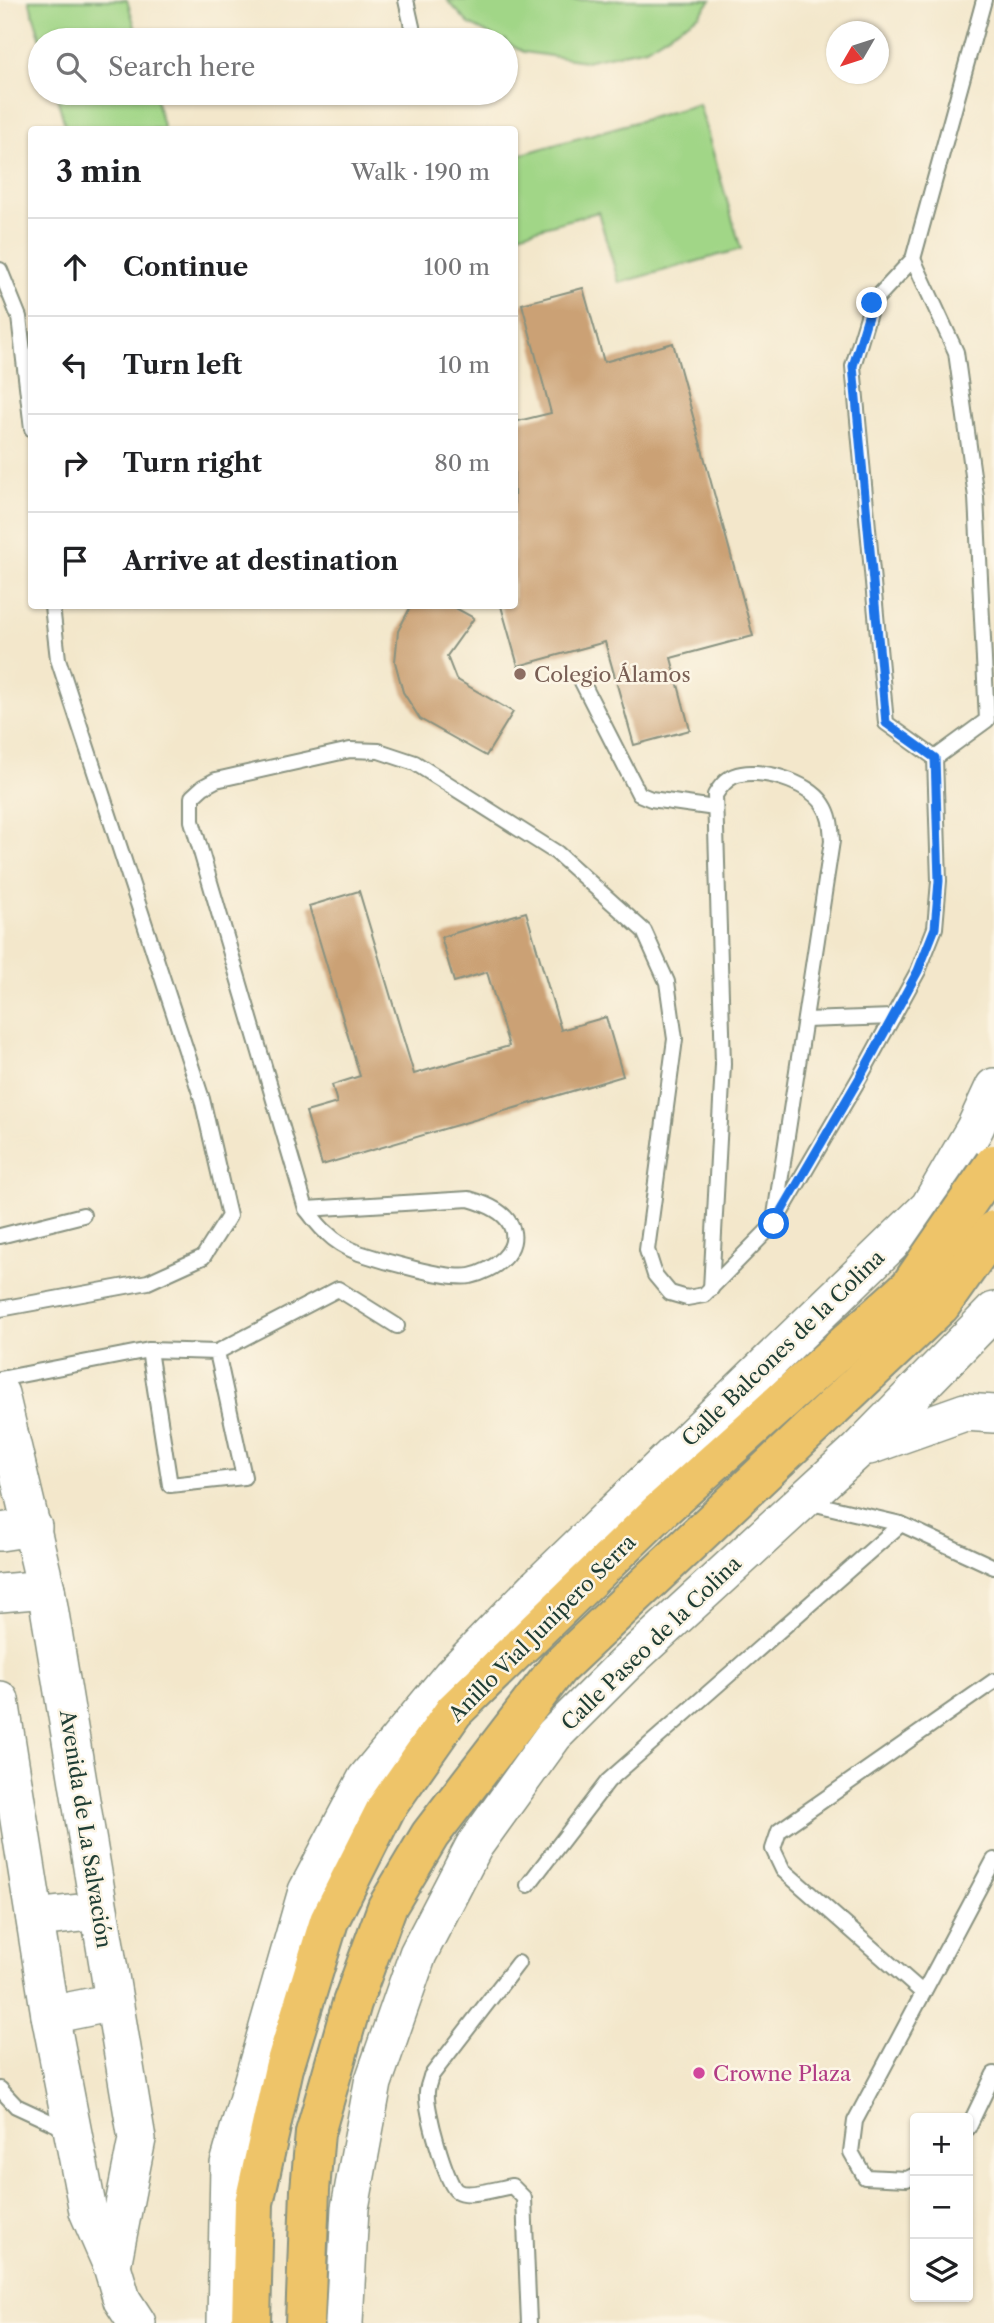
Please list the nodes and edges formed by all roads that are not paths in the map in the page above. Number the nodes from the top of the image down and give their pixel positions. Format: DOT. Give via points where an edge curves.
graph roads {
  1 [pos="406,0"];
  2 [pos="984,0"];
  3 [pos="412,28"];
  4 [pos="913,259"];
  5 [pos="0,270"];
  6 [pos="28,395"];
  7 [pos="52,609"];
  8 [pos="582,682"];
  9 [pos="935,758"];
  10 [pos="715,808"];
  11 [pos="892,1017"];
  12 [pos="805,1020"];
  13 [pos="989,1112"];
  14 [pos="994,1164"];
  15 [pos="306,1209"];
  16 [pos="83,1215"];
  17 [pos="917,1219"];
  18 [pos="774,1224"];
  19 [pos="994,1230"];
  20 [pos="0,1236"];
  21 [pos="994,1262"];
  22 [pos="711,1289"];
  23 [pos="925,1296"];
  24 [pos="994,1304"];
  25 [pos="0,1309"];
  26 [pos="994,1311"];
  27 [pos="397,1326"];
  28 [pos="149,1350"];
  29 [pos="217,1352"];
  30 [pos="0,1379"];
  31 [pos="0,1394"];
  32 [pos="994,1414"];
  33 [pos="858,1450"];
  34 [pos="803,1501"];
  35 [pos="901,1524"];
  36 [pos="16,1530"];
  37 [pos="994,1567"];
  38 [pos="47,1589"];
  39 [pos="0,1593"];
  40 [pos="994,1682"];
  41 [pos="0,1700"];
  42 [pos="994,1860"];
  43 [pos="528,1885"];
  44 [pos="99,1911"];
  45 [pos="35,1918"];
  46 [pos="518,1963"];
  47 [pos="923,1993"];
  48 [pos="114,2002"];
  49 [pos="50,2015"];
  50 [pos="994,2074"];
  51 [pos="0,2089"];
  52 [pos="973,2118"];
  53 [pos="72,2132"];
  54 [pos="913,2176"];
  55 [pos="112,2266"];
  56 [pos="137,2323"];
  57 [pos="226,2323"];
  58 [pos="251,2323"];
  59 [pos="305,2323"];
  60 [pos="344,2323"];
  61 [pos="529,2323"];
  1 -- 3 [label="lane"];
  2 -- 4 [label="lane"];
  4 -- 9 [label="lane" via="956,352 976,496 987,720"];
  4 -- 9 [label="lane" via="872,303 853,366 886,723"];
  5 -- 6 [label="lane" via="19,317"];
  7 -- 25 [label="lane" via="58,659 202,1099 229,1216 203,1258 148,1282"];
  8 -- 10 [label="lane" via="639,794"];
  9 -- 11 [label="lane" via="939,881 935,928"];
  10 -- 12 [label="lane" via="715,795 722,784 747,773 793,780 810,790 831,820 832,841"];
  10 -- 22 [label="lane" via="723,1064"];
  11 -- 12 [label="lane"];
  11 -- 18 [label="lane"];
  12 -- 18 [label="lane"];
  13 -- 17 [label="street, Calle Balcones de la Colina"];
  14 -- 23 [label="highway, Anillo Vial Junípero Serra, bridge"];
  15 -- 15 [label="lane" via="328,1234 357,1252 444,1275 468,1277 487,1271 504,1260 513,1242 505,1219 486,1204 469,1199"];
  15 -- 22 [label="lane" via="191,821 192,797 216,780 349,750 379,751 415,763 557,853 645,931 667,982 675,1039 647,1250 655,1275 670,1293 687,1298"];
  16 -- 20 [label="lane"];
  17 -- 21 [label="street"];
  17 -- 24 [label="street" via="924,1237 973,1272"];
  17 -- 57 [label="street, Calle Balcones de la Colina" via="538,1585 451,1676 366,1779 307,1891 229,2164"];
  18 -- 22 [label="lane"];
  19 -- 23 [label="highway, Anillo Vial Junípero Serra, bridge"];
  23 -- 58 [label="highway, Anillo Vial Junípero Serra" via="660,1511 454,1711 386,1808 329,1922 284,2068 254,2203"];
  23 -- 59 [label="highway, Anillo Vial Junípero Serra" via="558,1668 430,1835 387,1907 352,2003 316,2133"];
  26 -- 33 [label="street, Calle Paseo de la Colina"];
  27 -- 29 [label="lane" via="338,1289"];
  28 -- 29 [label="lane"];
  28 -- 29 [label="lane" via="170,1485 244,1477"];
  28 -- 30 [label="lane"];
  31 -- 36 [label="street, Avenida de La Salvación"];
  32 -- 33 [label="street" via="965,1412"];
  33 -- 34 [label="street, Calle Paseo de la Colina"];
  34 -- 35 [label="lane"];
  34 -- 60 [label="street, Calle Paseo de la Colina" via="554,1735 474,1846 418,1954 373,2083 350,2208"];
  35 -- 37 [label="lane"];
  35 -- 43 [label="lane" via="608,1781"];
  36 -- 38 [label="street, Avenida de La Salvación"];
  38 -- 39 [label="street"];
  38 -- 44 [label="street, Avenida de La Salvación"];
  40 -- 47 [label="lane" via="779,1831 772,1849 783,1870"];
  41 -- 45 [label="street, Avenida de La Salvación"];
  42 -- 47 [label="lane"];
  44 -- 45 [label="street"];
  44 -- 48 [label="street, Avenida de La Salvación"];
  45 -- 49 [label="street, Avenida de La Salvación"];
  46 -- 61 [label="lane" via="431,2076 426,2093 448,2179 456,2191 465,2194 512,2186 524,2198"];
  47 -- 54 [label="lane" via="855,2121 850,2152 865,2177"];
  48 -- 49 [label="street"];
  48 -- 55 [label="street, Avenida de La Salvación" via="137,2138"];
  49 -- 53 [label="street, Avenida de La Salvación"];
  50 -- 52 [label="lane"];
  51 -- 53 [label="lane" via="16,2106"];
  53 -- 55 [label="street, Avenida de La Salvación" via="88,2211"];
  55 -- 56 [label="street, Avenida de La Salvación" via="122,2300"];
}
